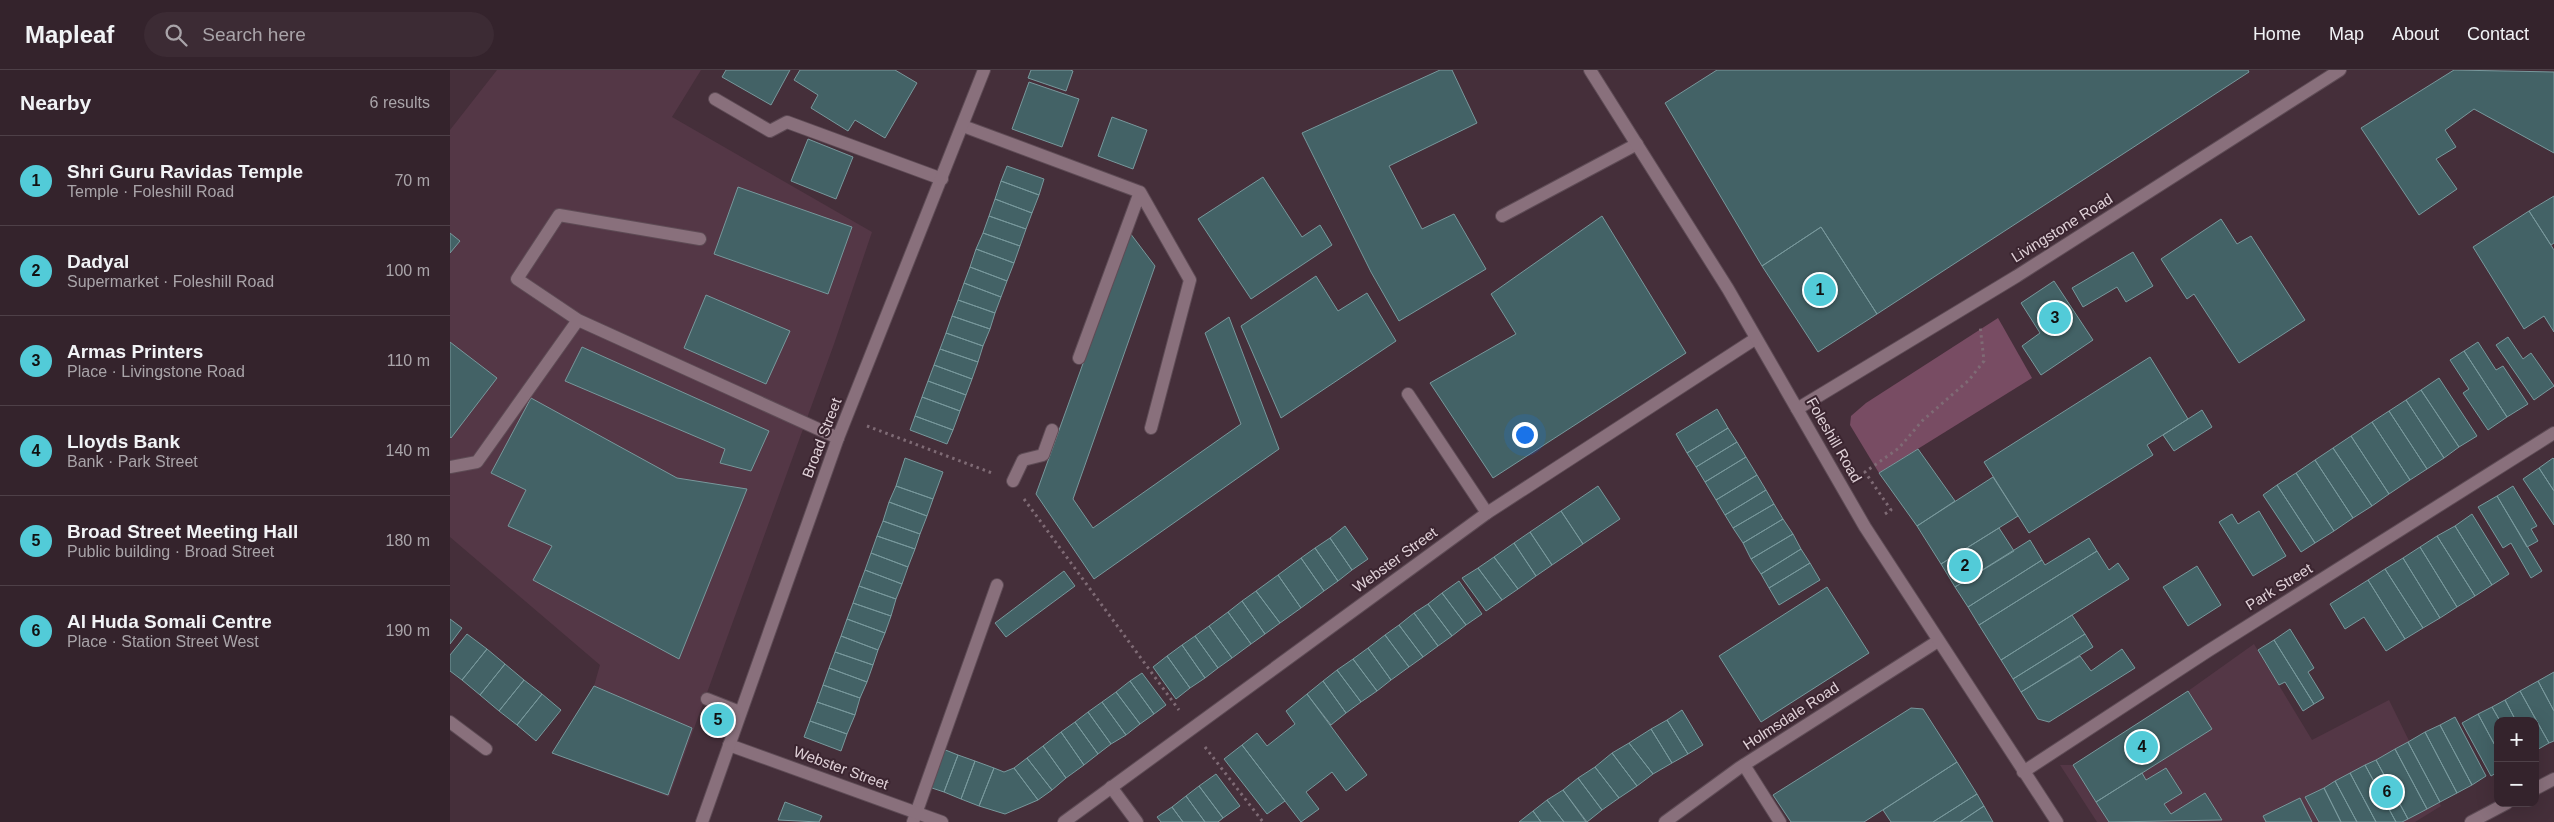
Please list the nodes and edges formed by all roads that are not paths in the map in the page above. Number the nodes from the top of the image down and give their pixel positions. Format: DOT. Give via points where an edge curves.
graph roads {
  1 [pos="984,70"];
  2 [pos="1590,70"];
  3 [pos="2340,70"];
  4 [pos="715,100"];
  5 [pos="963,126"];
  6 [pos="1637,144"];
  7 [pos="942,179"];
  8 [pos="1140,192"];
  9 [pos="1502,216"];
  10 [pos="700,239"];
  11 [pos="578,320"];
  12 [pos="1755,339"];
  13 [pos="1079,358"];
  14 [pos="1408,394"];
  15 [pos="1798,409"];
  16 [pos="1151,428"];
  17 [pos="1052,430"];
  18 [pos="2554,433"];
  19 [pos="838,438"];
  20 [pos="450,467"];
  21 [pos="1013,481"];
  22 [pos="1487,513"];
  23 [pos="997,584"];
  24 [pos="1938,641"];
  25 [pos="707,698"];
  26 [pos="740,712"];
  27 [pos="450,722"];
  28 [pos="729,745"];
  29 [pos="486,750"];
  30 [pos="1744,765"];
  31 [pos="2023,772"];
  32 [pos="2553,783"];
  33 [pos="1111,787"];
  34 [pos="2539,788"];
  35 [pos="2499,807"];
  36 [pos="915,817"];
  37 [pos="702,822"];
  38 [pos="942,822"];
  39 [pos="1064,822"];
  40 [pos="1137,822"];
  41 [pos="1665,822"];
  42 [pos="1780,822"];
  43 [pos="2057,822"];
  44 [pos="2471,822"];
  1 -- 5 [label="street, Broad Street"];
  2 -- 6 [label="street, Foleshill Road"];
  3 -- 15 [label="street, Livingstone Road"];
  4 -- 7 [label="street" via="770,131 788,122"];
  5 -- 7 [label="street, Broad Street"];
  5 -- 8 [label="street"];
  6 -- 9 [label="street"];
  6 -- 12 [label="street, Foleshill Road" via="1728,289"];
  7 -- 19 [label="street, Broad Street"];
  8 -- 13 [label="street"];
  8 -- 16 [label="street" via="1190,280"];
  10 -- 11 [label="street" via="559,215 517,279"];
  11 -- 19 [label="street"];
  11 -- 20 [label="street" via="477,462"];
  12 -- 15 [label="street, Foleshill Road"];
  12 -- 22 [label="street, Webster Street"];
  14 -- 22 [label="street"];
  15 -- 24 [label="street, Foleshill Road" via="1865,526"];
  17 -- 21 [label="street" via="1043,455 1023,460"];
  18 -- 31 [label="street, Park Street"];
  19 -- 26 [label="street, Broad Street"];
  22 -- 33 [label="street, Webster Street"];
  23 -- 36 [label="street"];
  24 -- 30 [label="street, Holmsdale Road"];
  24 -- 31 [label="street, Foleshill Road"];
  25 -- 26 [label="street"];
  26 -- 28 [label="street, Broad Street"];
  27 -- 29 [label="street"];
  28 -- 36 [label="street, Webster Street"];
  28 -- 37 [label="street, Broad Street"];
  30 -- 41 [label="street, Holmsdale Road"];
  30 -- 42 [label="street"];
  31 -- 43 [label="street, Foleshill Road"];
  32 -- 34 [label="street"];
  33 -- 39 [label="street, Webster Street"];
  33 -- 40 [label="street"];
  35 -- 44 [label="street"];
  36 -- 38 [label="street, Webster Street"];
}
